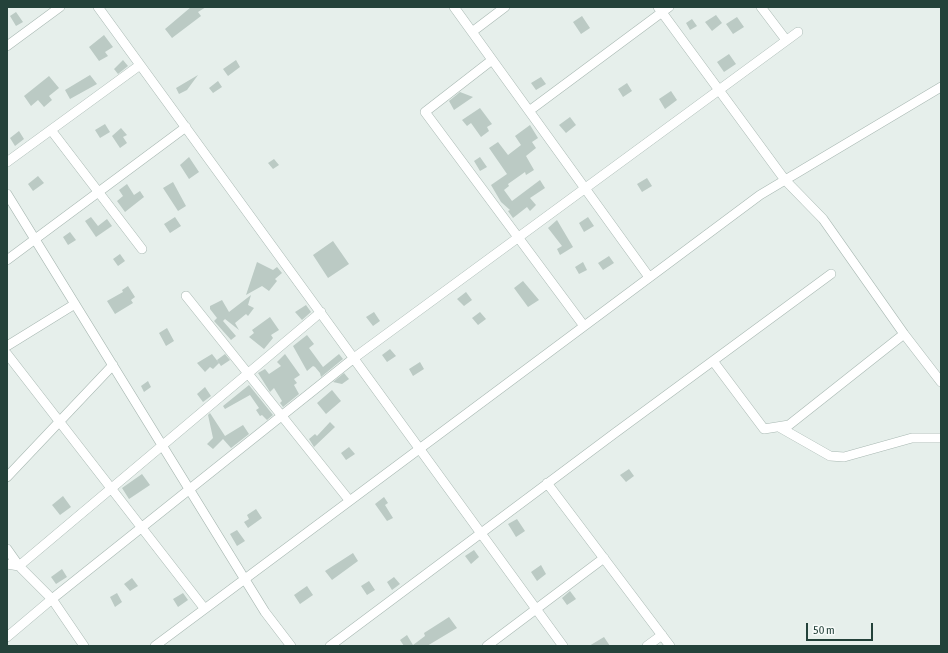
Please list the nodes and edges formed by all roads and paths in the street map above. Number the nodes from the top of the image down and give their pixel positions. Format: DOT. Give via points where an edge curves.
graph roads {
  1 [pos="60,7"];
  2 [pos="98,7"];
  3 [pos="454,7"];
  4 [pos="505,7"];
  5 [pos="762,7"];
  6 [pos="663,9"];
  7 [pos="472,32"];
  8 [pos="798,32"];
  9 [pos="786,40"];
  10 [pos="7,46"];
  11 [pos="492,60"];
  12 [pos="140,65"];
  13 [pos="941,87"];
  14 [pos="719,90"];
  15 [pos="529,111"];
  16 [pos="186,127"];
  17 [pos="51,130"];
  18 [pos="7,162"];
  19 [pos="785,180"];
  20 [pos="585,188"];
  21 [pos="98,192"];
  22 [pos="7,194"];
  23 [pos="519,237"];
  24 [pos="35,239"];
  25 [pos="142,249"];
  26 [pos="7,260"];
  27 [pos="831,274"];
  28 [pos="649,277"];
  29 [pos="186,296"];
  30 [pos="75,304"];
  31 [pos="321,312"];
  32 [pos="584,326"];
  33 [pos="904,334"];
  34 [pos="7,346"];
  35 [pos="7,354"];
  36 [pos="354,358"];
  37 [pos="713,361"];
  38 [pos="113,365"];
  39 [pos="248,374"];
  40 [pos="941,382"];
  41 [pos="282,416"];
  42 [pos="59,422"];
  43 [pos="779,427"];
  44 [pos="941,438"];
  45 [pos="163,446"];
  46 [pos="420,448"];
  47 [pos="7,477"];
  48 [pos="547,484"];
  49 [pos="112,489"];
  50 [pos="190,489"];
  51 [pos="349,500"];
  52 [pos="142,528"];
  53 [pos="481,533"];
  54 [pos="7,549"];
  55 [pos="604,558"];
  56 [pos="7,564"];
  57 [pos="19,566"];
  58 [pos="244,578"];
  59 [pos="52,599"];
  60 [pos="204,608"];
  61 [pos="536,609"];
  62 [pos="662,635"];
  63 [pos="7,637"];
  64 [pos="84,646"];
  65 [pos="155,646"];
  66 [pos="291,646"];
  67 [pos="330,646"];
  68 [pos="487,646"];
  69 [pos="563,646"];
  70 [pos="647,646"];
  71 [pos="670,646"];
  1 -- 10 [label="street"];
  2 -- 12 [label="street"];
  3 -- 7 [label="street"];
  4 -- 7 [label="street"];
  5 -- 9 [label="street"];
  6 -- 14 [label="street"];
  6 -- 15 [label="street"];
  7 -- 11 [label="street"];
  8 -- 9 [label="street"];
  9 -- 14 [label="street"];
  11 -- 15 [label="street"];
  11 -- 23 [label="street" via="425,112"];
  12 -- 16 [label="street"];
  12 -- 17 [label="street"];
  13 -- 19 [label="street"];
  14 -- 19 [label="street"];
  14 -- 20 [label="street"];
  15 -- 20 [label="street"];
  16 -- 21 [label="street"];
  16 -- 31 [label="street"];
  17 -- 18 [label="street"];
  17 -- 21 [label="street"];
  19 -- 28 [label="street" via="760,195"];
  19 -- 33 [label="street" via="823,219"];
  20 -- 23 [label="street"];
  20 -- 28 [label="street"];
  21 -- 24 [label="street"];
  21 -- 25 [label="street"];
  22 -- 24 [label="street"];
  23 -- 32 [label="street"];
  23 -- 36 [label="street"];
  24 -- 26 [label="street"];
  24 -- 30 [label="street"];
  27 -- 37 [label="street"];
  28 -- 32 [label="street"];
  29 -- 39 [label="street"];
  30 -- 34 [label="street"];
  30 -- 38 [label="street"];
  31 -- 36 [label="street"];
  31 -- 39 [label="street"];
  32 -- 46 [label="street"];
  33 -- 40 [label="street"];
  33 -- 43 [label="street" via="789,425"];
  35 -- 42 [label="street"];
  36 -- 41 [label="street"];
  36 -- 46 [label="street"];
  37 -- 43 [label="street" via="764,429"];
  37 -- 48 [label="street"];
  38 -- 42 [label="street"];
  38 -- 45 [label="street"];
  39 -- 41 [label="street"];
  39 -- 45 [label="street"];
  41 -- 50 [label="street"];
  41 -- 51 [label="street"];
  42 -- 47 [label="street"];
  42 -- 49 [label="street"];
  43 -- 44 [label="street" via="830,456 844,457 912,438"];
  45 -- 49 [label="street"];
  45 -- 50 [label="street"];
  46 -- 51 [label="street"];
  46 -- 53 [label="street"];
  48 -- 53 [label="street"];
  48 -- 55 [label="street"];
  49 -- 52 [label="street"];
  49 -- 57 [label="street"];
  50 -- 52 [label="street"];
  50 -- 58 [label="street"];
  51 -- 58 [label="street"];
  52 -- 59 [label="street"];
  52 -- 60 [label="street"];
  53 -- 61 [label="street"];
  53 -- 67 [label="street"];
  54 -- 57 [label="street"];
  55 -- 61 [label="street"];
  55 -- 62 [label="street"];
  56 -- 57 [label="street"];
  57 -- 59 [label="street"];
  58 -- 60 [label="street"];
  58 -- 66 [label="street" via="265,612"];
  59 -- 63 [label="street"];
  59 -- 64 [label="street"];
  60 -- 65 [label="street"];
  61 -- 68 [label="street"];
  61 -- 69 [label="street"];
  62 -- 70 [label="street"];
  62 -- 71 [label="street"];
}
